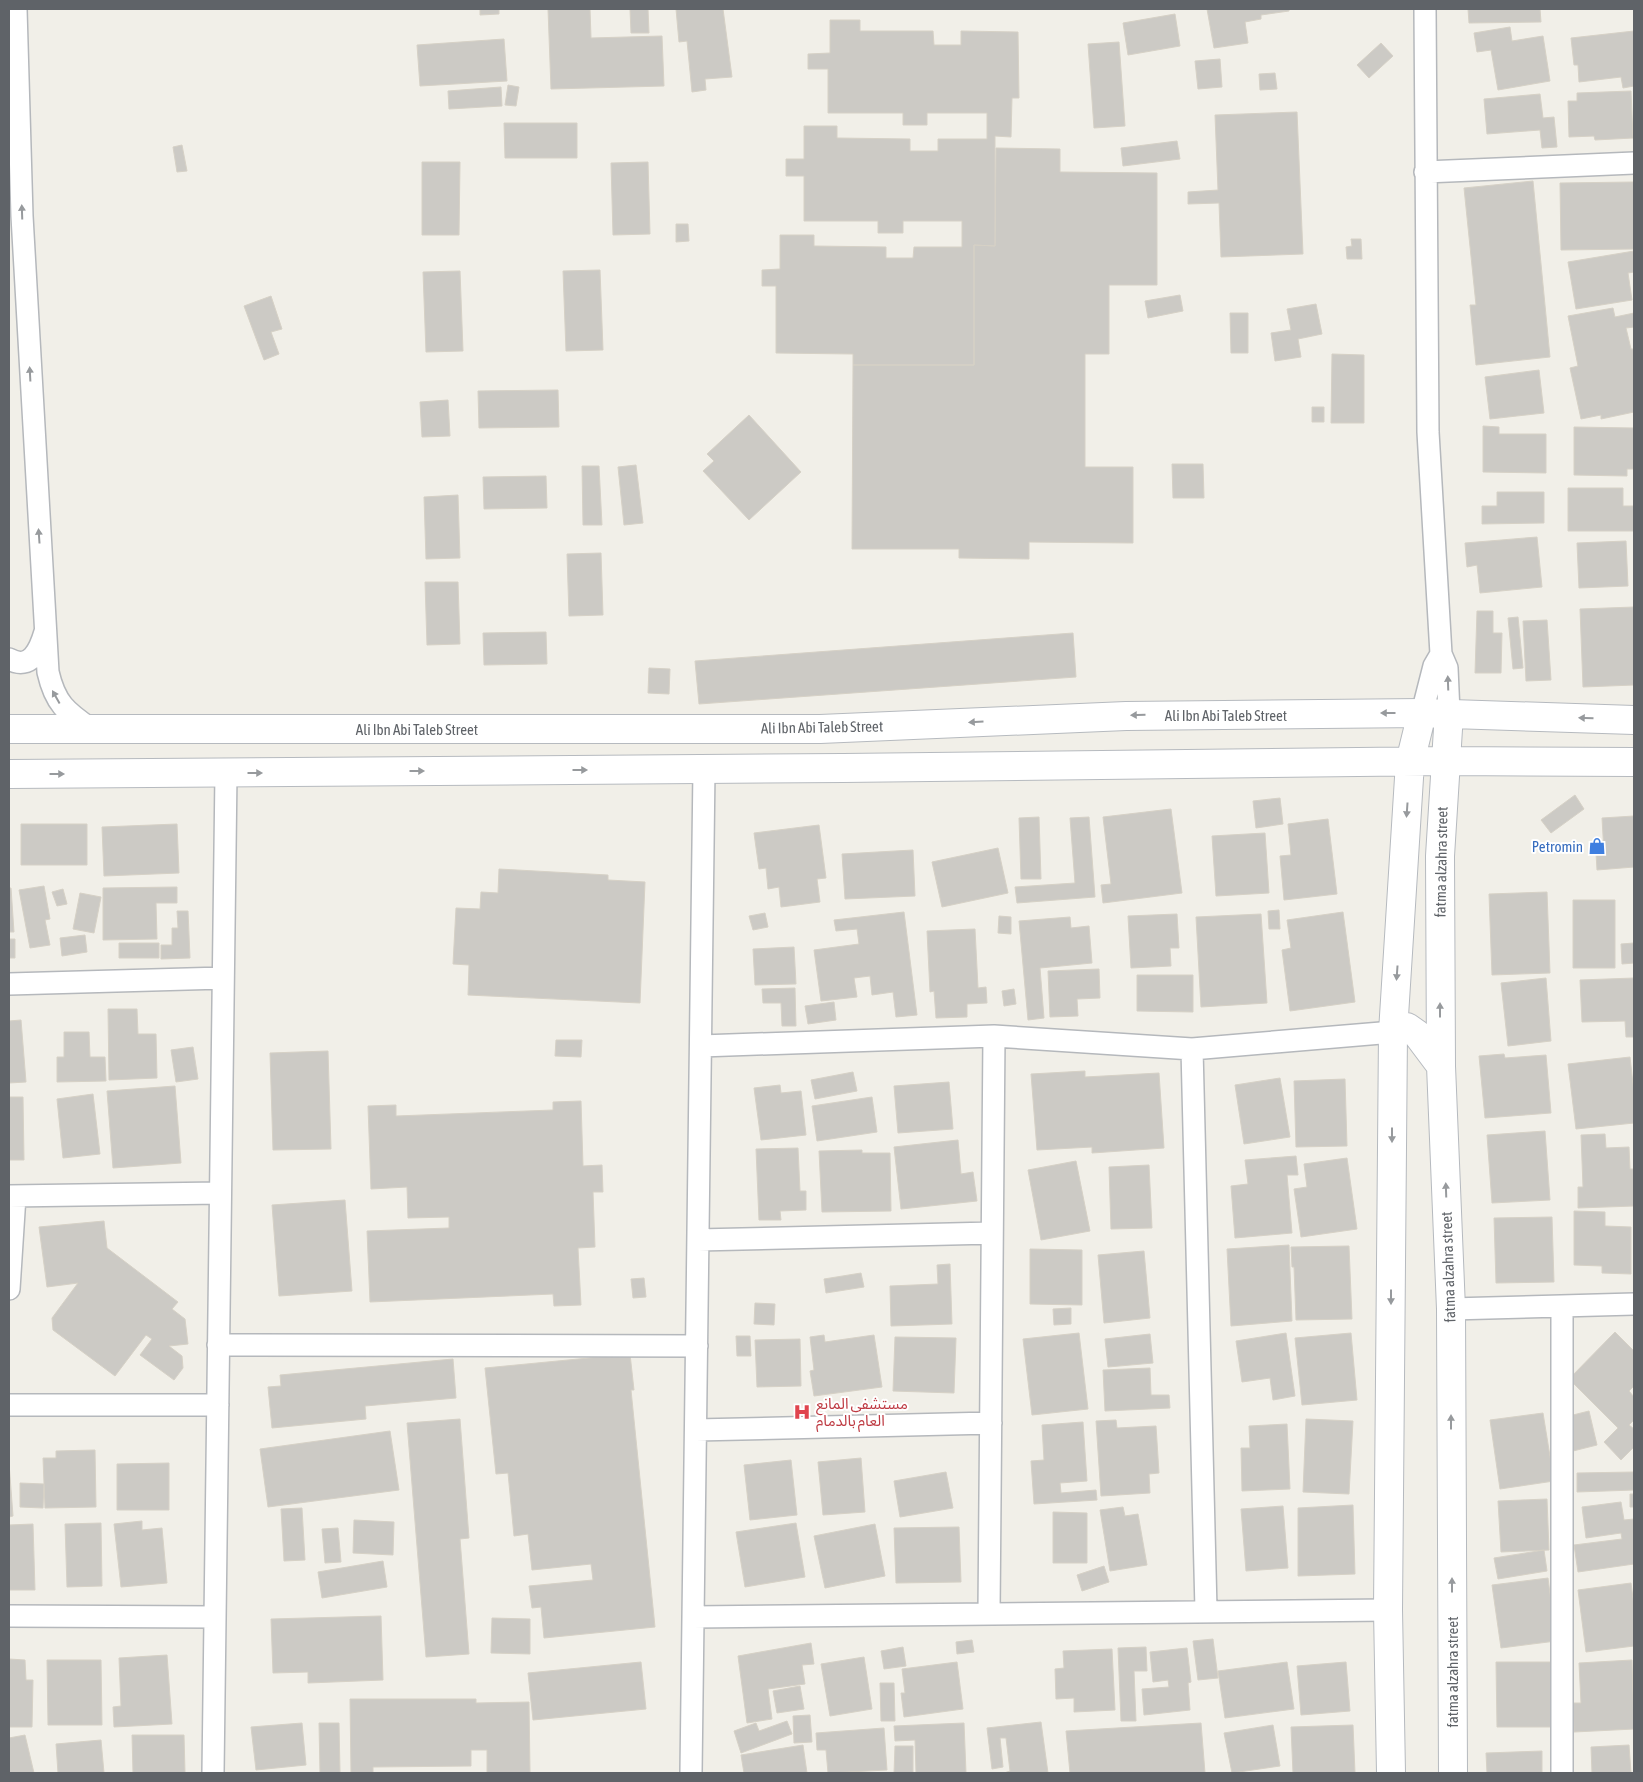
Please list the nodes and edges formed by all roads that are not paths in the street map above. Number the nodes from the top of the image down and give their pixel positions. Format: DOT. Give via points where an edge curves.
graph roads {
  1 [pos="16,9"];
  2 [pos="1425,9"];
  3 [pos="14,137"];
  4 [pos="1634,163"];
  5 [pos="1426,172"];
  6 [pos="46,632"];
  7 [pos="1441,654"];
  8 [pos="9,659"];
  9 [pos="1422,713"];
  10 [pos="1449,713"];
  11 [pos="1634,720"];
  12 [pos="9,729"];
  13 [pos="92,729"];
  14 [pos="1446,761"];
  15 [pos="1410,762"];
  16 [pos="1634,762"];
  17 [pos="704,769"];
  18 [pos="226,773"];
  19 [pos="9,774"];
  20 [pos="223,978"];
  21 [pos="9,984"];
  22 [pos="1393,1032"];
  23 [pos="994,1036"];
  24 [pos="701,1046"];
  25 [pos="1192,1049"];
  26 [pos="1440,1066"];
  27 [pos="220,1193"];
  28 [pos="12,1196"];
  29 [pos="992,1232"];
  30 [pos="698,1240"];
  31 [pos="9,1289"];
  32 [pos="1634,1304"];
  33 [pos="1562,1306"];
  34 [pos="1450,1308"];
  35 [pos="218,1345"];
  36 [pos="697,1346"];
  37 [pos="218,1404"];
  38 [pos="9,1405"];
  39 [pos="991,1423"];
  40 [pos="696,1430"];
  41 [pos="1206,1610"];
  42 [pos="1388,1610"];
  43 [pos="989,1613"];
  44 [pos="9,1616"];
  45 [pos="215,1617"];
  46 [pos="693,1617"];
  47 [pos="213,1773"];
  48 [pos="691,1773"];
  49 [pos="1391,1773"];
  50 [pos="1453,1773"];
  51 [pos="1562,1773"];
  1 -- 3 [label="street"];
  2 -- 5 [label="street"];
  6 -- 3 [label="street, one-way"];
  4 -- 5 [label="street"];
  5 -- 7 [label="street" via="1428,432"];
  6 -- 8 [label="street" via="40,651 34,657 24,662"];
  13 -- 6 [label="street, one-way" via="67,712 52,689"];
  7 -- 9 [label="street" via="1434,666"];
  10 -- 7 [label="street, one-way" via="1447,668"];
  9 -- 10 [label="street, Ali Ibn Abi Taleb Street"];
  9 -- 13 [label="street, Ali Ibn Abi Taleb Street, one-way" via="1126,716 820,729"];
  9 -- 15 [label="street"];
  11 -- 10 [label="street, Ali Ibn Abi Taleb Street, one-way"];
  10 -- 14 [label="street, fatma alzahra street"];
  12 -- 13 [label="street, Ali Ibn Abi Taleb Street"];
  14 -- 15 [label="street"];
  14 -- 16 [label="street"];
  26 -- 14 [label="street, fatma alzahra street, one-way" via="1440,856"];
  15 -- 17 [label="street"];
  15 -- 22 [label="street, one-way"];
  18 -- 17 [label="street, one-way"];
  17 -- 24 [label="street"];
  19 -- 18 [label="street, one-way"];
  18 -- 20 [label="street"];
  20 -- 21 [label="street"];
  20 -- 27 [label="street"];
  22 -- 25 [label="street"];
  22 -- 26 [label="street" via="1407,1027 1417,1034"];
  22 -- 42 [label="street, one-way"];
  23 -- 24 [label="street"];
  23 -- 25 [label="street"];
  23 -- 29 [label="street"];
  24 -- 30 [label="street"];
  25 -- 41 [label="street"];
  34 -- 26 [label="street, fatma alzahra street, one-way"];
  27 -- 28 [label="street"];
  27 -- 35 [label="street"];
  28 -- 31 [label="street"];
  29 -- 30 [label="street"];
  29 -- 39 [label="street"];
  30 -- 36 [label="street"];
  32 -- 33 [label="street"];
  33 -- 34 [label="street"];
  33 -- 51 [label="street"];
  50 -- 34 [label="street, fatma alzahra street, one-way"];
  35 -- 36 [label="street"];
  35 -- 37 [label="street"];
  36 -- 40 [label="street"];
  37 -- 38 [label="street"];
  37 -- 45 [label="street"];
  39 -- 40 [label="street"];
  39 -- 43 [label="street"];
  40 -- 46 [label="street"];
  41 -- 42 [label="street"];
  41 -- 43 [label="street"];
  42 -- 49 [label="street"];
  43 -- 46 [label="street"];
  44 -- 45 [label="street"];
  45 -- 47 [label="street"];
  46 -- 48 [label="street"];
}
